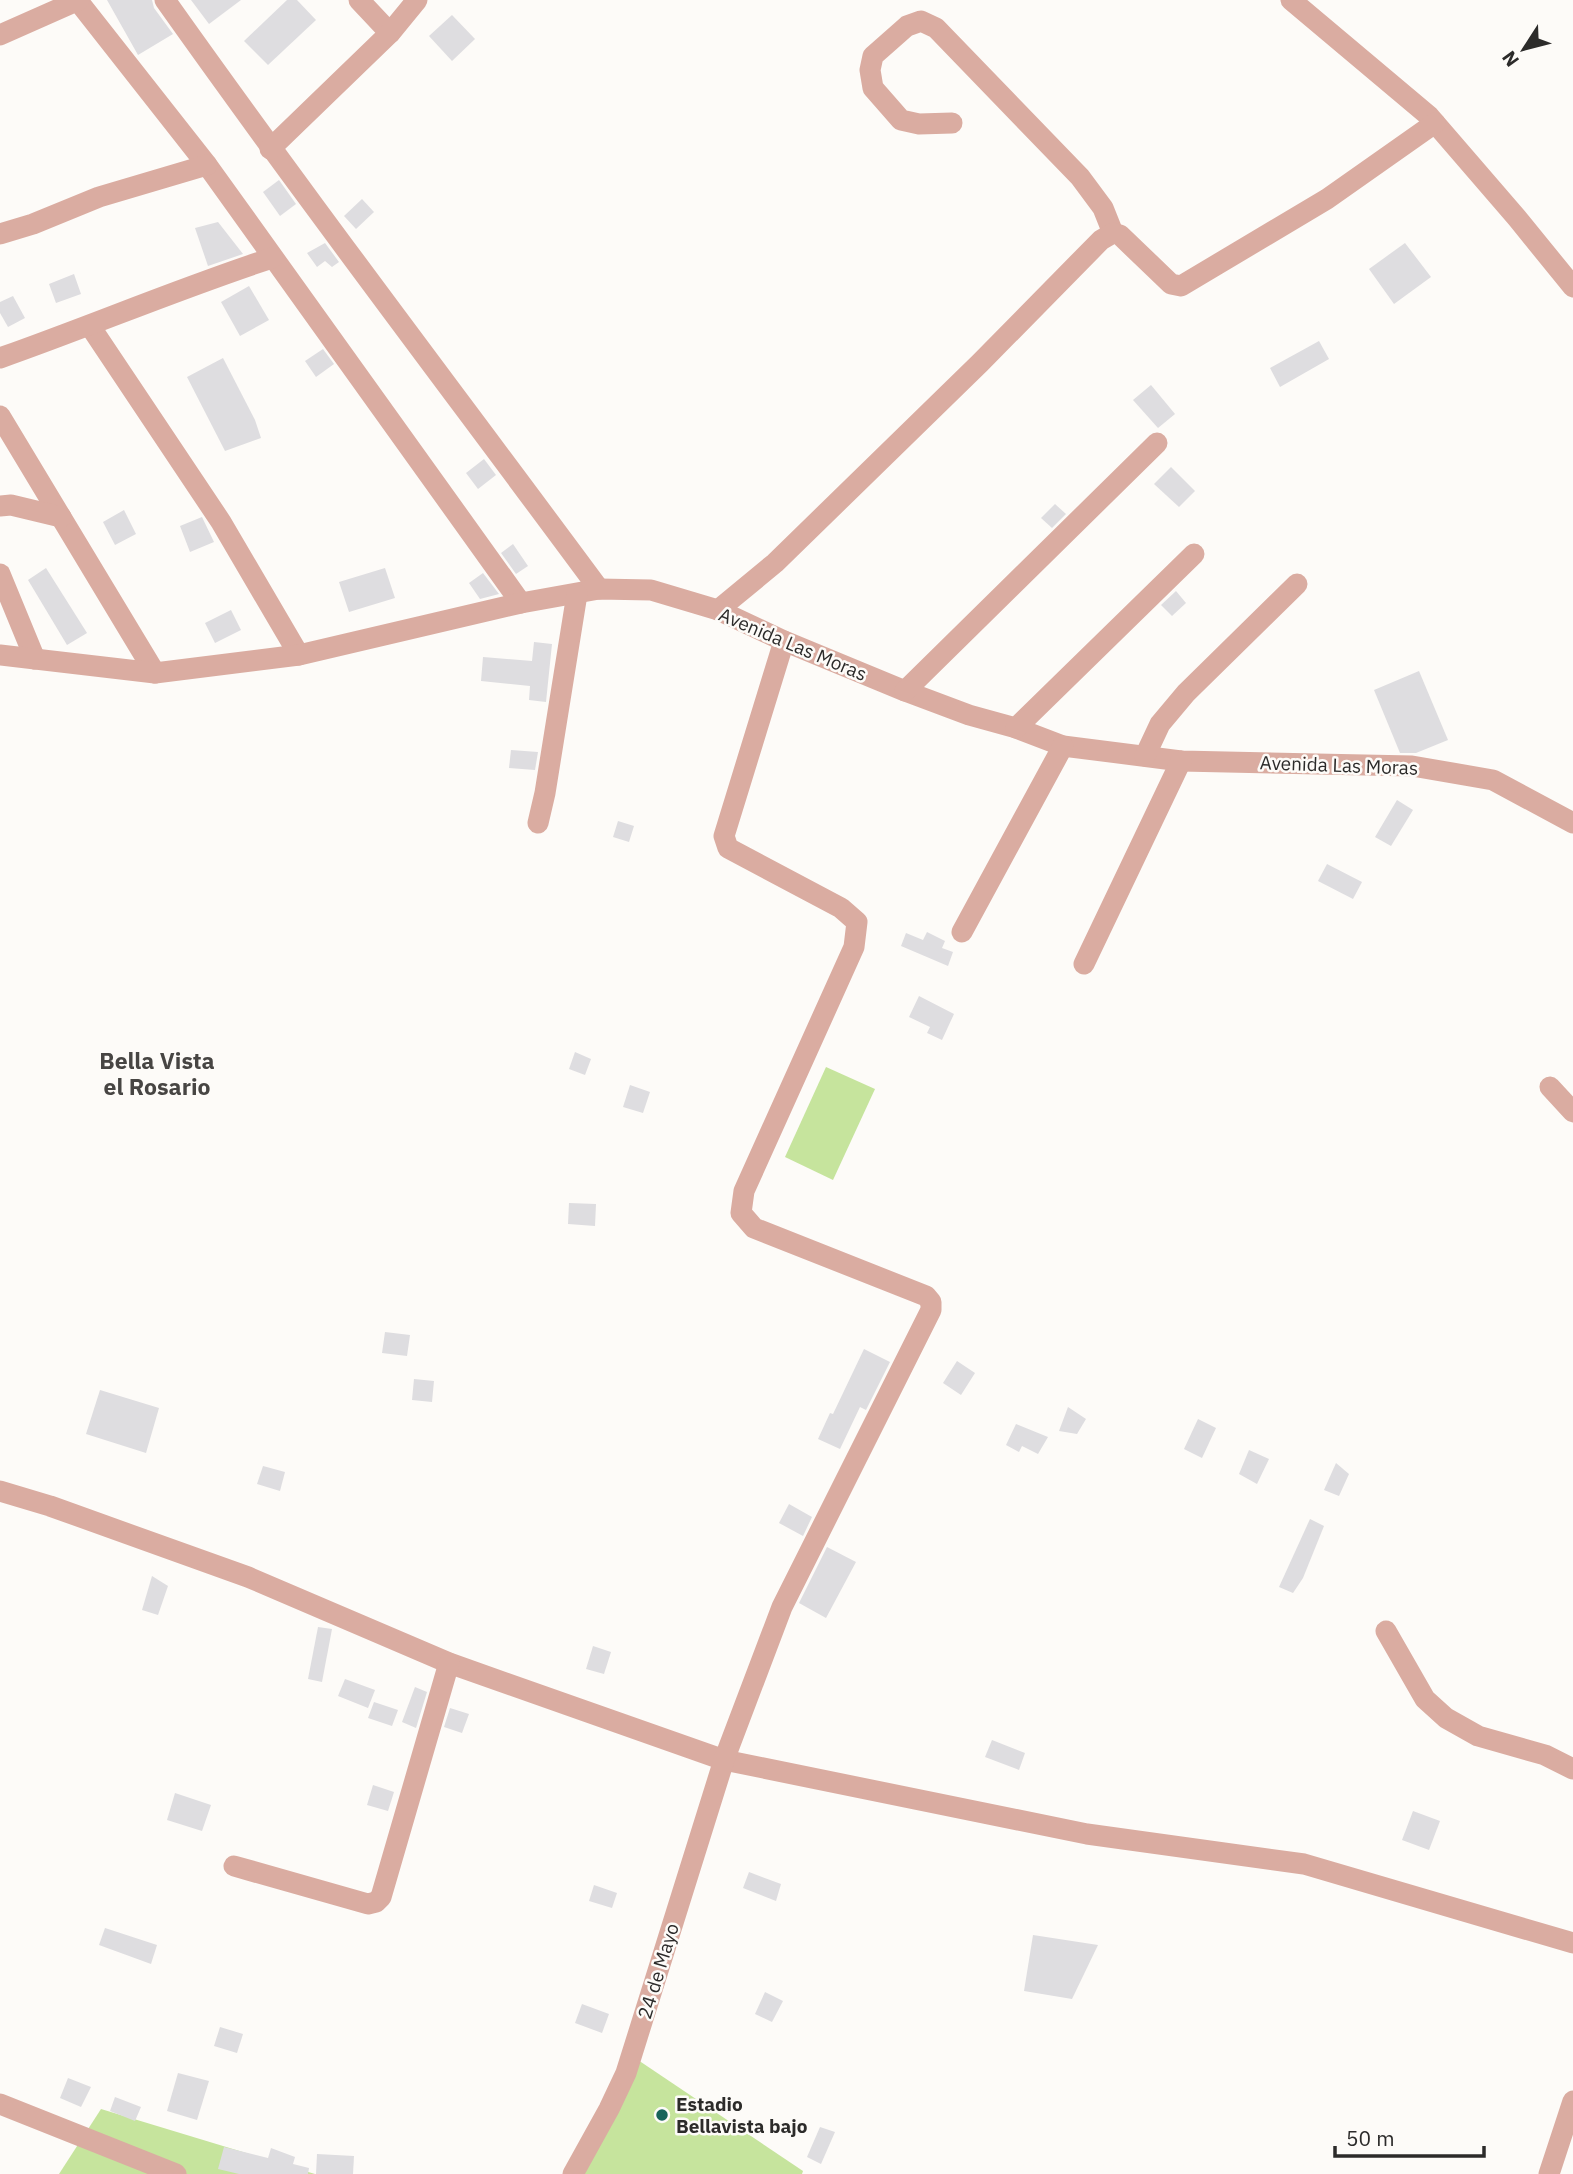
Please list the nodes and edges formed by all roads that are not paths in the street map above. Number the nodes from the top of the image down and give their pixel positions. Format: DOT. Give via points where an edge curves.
graph roads {
  1 [pos="79,0"];
  2 [pos="165,0"];
  3 [pos="359,0"];
  4 [pos="417,0"];
  5 [pos="1291,0"];
  6 [pos="390,33"];
  7 [pos="0,35"];
  8 [pos="952,123"];
  9 [pos="1435,123"];
  10 [pos="270,149"];
  11 [pos="207,165"];
  12 [pos="1113,233"];
  13 [pos="0,234"];
  14 [pos="272,258"];
  15 [pos="1573,287"];
  16 [pos="90,326"];
  17 [pos="0,358"];
  18 [pos="0,416"];
  19 [pos="1157,443"];
  20 [pos="0,506"];
  21 [pos="61,517"];
  22 [pos="1194,554"];
  23 [pos="0,574"];
  24 [pos="1297,584"];
  25 [pos="599,589"];
  26 [pos="577,594"];
  27 [pos="521,603"];
  28 [pos="718,611"];
  29 [pos="784,641"];
  30 [pos="0,655"];
  31 [pos="299,655"];
  32 [pos="35,659"];
  33 [pos="155,673"];
  34 [pos="905,691"];
  35 [pos="1016,727"];
  36 [pos="1063,746"];
  37 [pos="1145,756"];
  38 [pos="1181,761"];
  39 [pos="1573,822"];
  40 [pos="538,823"];
  41 [pos="962,932"];
  42 [pos="1084,964"];
  43 [pos="1550,1087"];
  44 [pos="1573,1112"];
  45 [pos="0,1491"];
  46 [pos="1386,1631"];
  47 [pos="449,1663"];
  48 [pos="723,1760"];
  49 [pos="1573,1769"];
  50 [pos="234,1866"];
  51 [pos="1573,1943"];
  52 [pos="1573,2101"];
  53 [pos="0,2104"];
  54 [pos="171,2172"];
  55 [pos="573,2174"];
  56 [pos="1549,2174"];
  1 -- 7 [label="street"];
  1 -- 11 [label="street"];
  2 -- 10 [label="street"];
  3 -- 6 [label="street"];
  4 -- 6 [label="street"];
  5 -- 9 [label="street"];
  6 -- 10 [label="street"];
  8 -- 12 [label="street" via="901,120 873,88 873,56 907,26 921,21 936,28 1080,177 1103,208"];
  9 -- 12 [label="street" via="1326,199 1181,286 1171,285"];
  9 -- 15 [label="street"];
  10 -- 25 [label="street"];
  11 -- 13 [label="street" via="99,197"];
  11 -- 14 [label="street"];
  12 -- 28 [label="street" via="775,564"];
  14 -- 16 [label="street"];
  14 -- 27 [label="street"];
  16 -- 17 [label="street"];
  16 -- 31 [label="street" via="221,522"];
  18 -- 21 [label="street"];
  19 -- 34 [label="street"];
  20 -- 21 [label="street"];
  21 -- 33 [label="street"];
  22 -- 35 [label="street"];
  23 -- 32 [label="street"];
  24 -- 37 [label="street" via="1186,692 1160,724"];
  25 -- 26 [label="street, Avenida Las Moras"];
  25 -- 28 [label="street, Avenida Las Moras" via="651,590"];
  26 -- 27 [label="street, Avenida Las Moras"];
  26 -- 40 [label="street"];
  27 -- 31 [label="street, Avenida Las Moras"];
  28 -- 29 [label="street, Avenida Las Moras"];
  29 -- 34 [label="street, Avenida Las Moras"];
  29 -- 48 [label="street, 24 de Mayo" via="724,836 728,848 841,908 857,922 854,947 744,1191 741,1213 754,1228 926,1296 931,1310 782,1606"];
  30 -- 32 [label="street, Avenida Las Moras"];
  31 -- 33 [label="street, Avenida Las Moras"];
  32 -- 33 [label="street, Avenida Las Moras"];
  34 -- 35 [label="street, Avenida Las Moras"];
  35 -- 36 [label="street, Avenida Las Moras"];
  36 -- 37 [label="street, Avenida Las Moras"];
  36 -- 41 [label="street"];
  37 -- 38 [label="street, Avenida Las Moras"];
  38 -- 39 [label="street, Avenida Las Moras" via="1412,766 1493,780"];
  38 -- 42 [label="street"];
  43 -- 44 [label="street"];
  45 -- 47 [label="street" via="248,1577"];
  46 -- 49 [label="street" via="1425,1699 1446,1718 1478,1736 1545,1755"];
  47 -- 48 [label="street"];
  47 -- 50 [label="street" via="376,1902 368,1904"];
  48 -- 51 [label="street" via="1087,1834 1304,1864"];
  48 -- 55 [label="street, 24 de Mayo" via="626,2073"];
  52 -- 56 [label="street"];
  53 -- 54 [label="street"];
}
